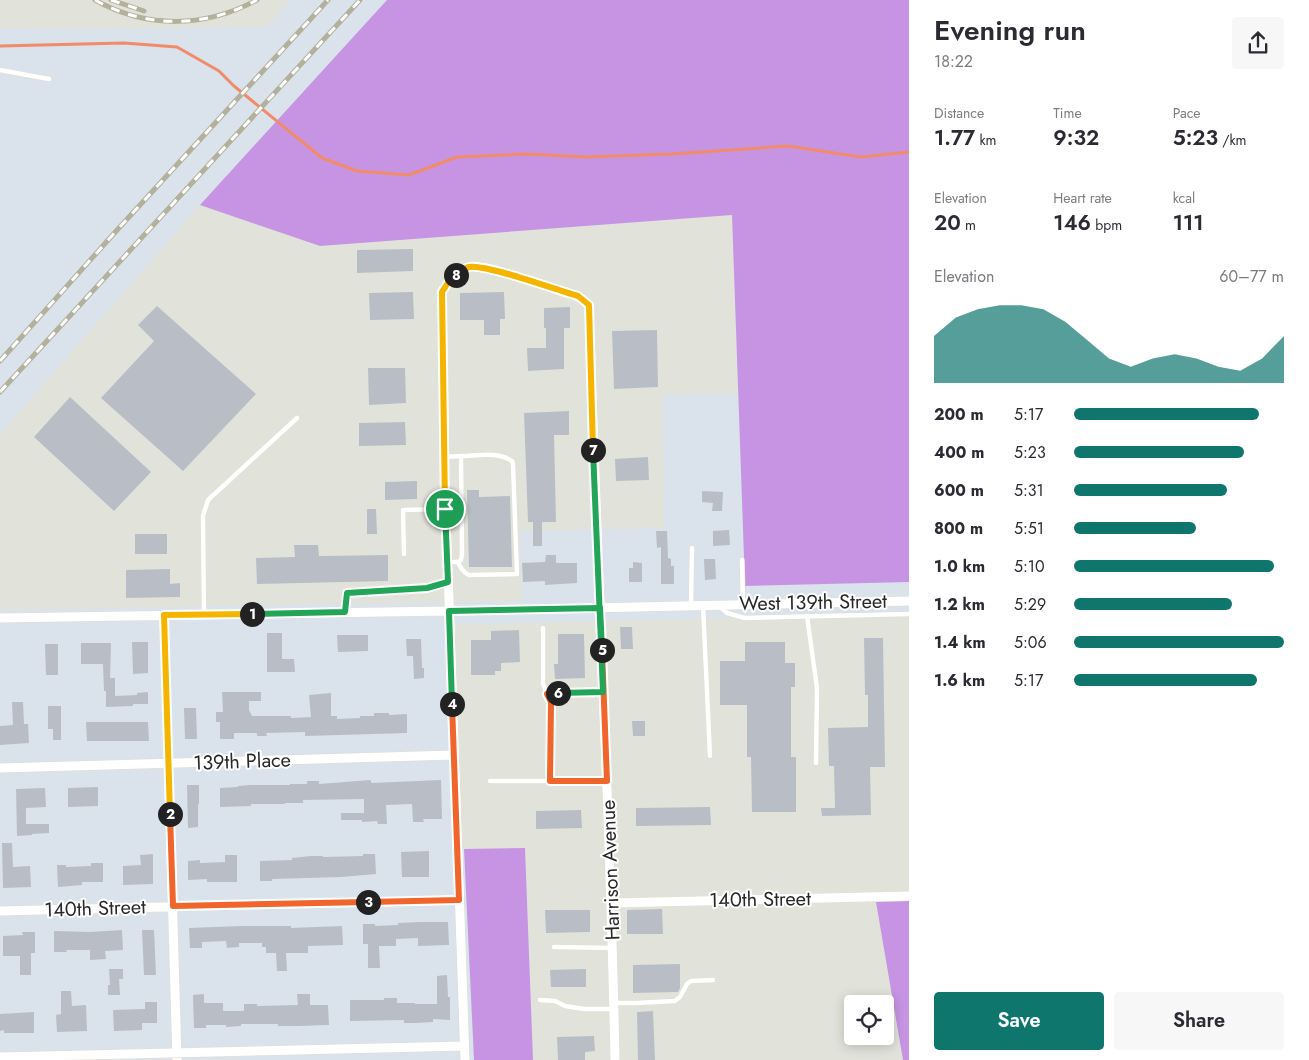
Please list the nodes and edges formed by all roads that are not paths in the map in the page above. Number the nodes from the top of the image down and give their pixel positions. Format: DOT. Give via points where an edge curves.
graph roads {
  1 [pos="0,70"];
  2 [pos="49,79"];
  3 [pos="297,418"];
  4 [pos="461,456"];
  5 [pos="444,457"];
  6 [pos="445,509"];
  7 [pos="692,548"];
  8 [pos="404,554"];
  9 [pos="742,560"];
  10 [pos="447,562"];
  11 [pos="458,562"];
  12 [pos="448,582"];
  13 [pos="909,601"];
  14 [pos="717,604"];
  15 [pos="743,604"];
  16 [pos="691,605"];
  17 [pos="703,605"];
  18 [pos="600,608"];
  19 [pos="449,611"];
  20 [pos="345,612"];
  21 [pos="204,614"];
  22 [pos="909,614"];
  23 [pos="164,615"];
  24 [pos="807,616"];
  25 [pos="0,618"];
  26 [pos="543,628"];
  27 [pos="603,692"];
  28 [pos="547,694"];
  29 [pos="454,754"];
  30 [pos="710,756"];
  31 [pos="168,763"];
  32 [pos="816,764"];
  33 [pos="0,768"];
  34 [pos="550,781"];
  35 [pos="607,781"];
  36 [pos="490,782"];
  37 [pos="909,896"];
  38 [pos="459,900"];
  39 [pos="612,903"];
  40 [pos="173,906"];
  41 [pos="0,911"];
  42 [pos="554,947"];
  43 [pos="613,948"];
  44 [pos="713,980"];
  45 [pos="540,1000"];
  46 [pos="614,1006"];
  47 [pos="464,1046"];
  48 [pos="177,1056"];
  49 [pos="0,1057"];
  50 [pos="465,1060"];
  51 [pos="615,1060"];
  1 -- 2 [label="lane"];
  3 -- 21 [label="lane" via="208,500 203,516"];
  4 -- 5 [label="lane"];
  4 -- 11 [label="lane" via="462,554"];
  4 -- 11 [label="lane" via="496,455 512,461 517,574 470,575 464,573"];
  5 -- 6 [label="street"];
  5 -- 18 [label="street, Harrison Avenue" via="442,292 451,278 470,267 496,270 578,296 589,305"];
  6 -- 8 [label="lane" via="404,510"];
  6 -- 10 [label="street"];
  7 -- 16 [label="lane"];
  9 -- 15 [label="lane"];
  10 -- 11 [label="lane"];
  10 -- 12 [label="street"];
  12 -- 19 [label="street"];
  12 -- 20 [label="lane" via="427,588 347,593"];
  13 -- 15 [label="street, West 139th Street"];
  14 -- 15 [label="street, West 139th Street"];
  14 -- 17 [label="street, West 139th Street"];
  14 -- 24 [label="lane, West 139th Street" via="727,613 745,618"];
  16 -- 17 [label="street, West 139th Street"];
  16 -- 18 [label="street, West 139th Street"];
  17 -- 30 [label="lane"];
  18 -- 19 [label="street, West 139th Street"];
  18 -- 27 [label="street, Harrison Avenue"];
  19 -- 20 [label="street, West 139th Street"];
  19 -- 29 [label="street"];
  20 -- 21 [label="street, West 139th Street"];
  21 -- 23 [label="street, West 139th Street"];
  22 -- 24 [label="lane, West 139th Street"];
  23 -- 25 [label="street, West 139th Street"];
  23 -- 31 [label="street"];
  24 -- 32 [label="lane" via="817,688"];
  26 -- 28 [label="lane" via="543,684"];
  27 -- 28 [label="lane"];
  27 -- 35 [label="street, Harrison Avenue"];
  28 -- 34 [label="lane" via="551,702"];
  29 -- 31 [label="street, 139th Place"];
  29 -- 38 [label="street"];
  31 -- 33 [label="street, 139th Place"];
  31 -- 40 [label="street"];
  34 -- 35 [label="lane"];
  34 -- 36 [label="lane"];
  35 -- 39 [label="street, Harrison Avenue"];
  37 -- 39 [label="street, 140th Street"];
  38 -- 40 [label="street, 140th Street"];
  38 -- 47 [label="street"];
  39 -- 43 [label="street, Harrison Avenue"];
  40 -- 41 [label="street, 140th Street"];
  40 -- 48 [label="street"];
  42 -- 43 [label="lane"];
  43 -- 46 [label="street, Harrison Avenue"];
  44 -- 46 [label="lane" via="691,981 675,1001"];
  45 -- 46 [label="lane" via="555,1000 565,1006 584,1008"];
  46 -- 51 [label="street, Harrison Avenue"];
  47 -- 48 [label="street"];
  47 -- 50 [label="street"];
  48 -- 49 [label="street"];
}
